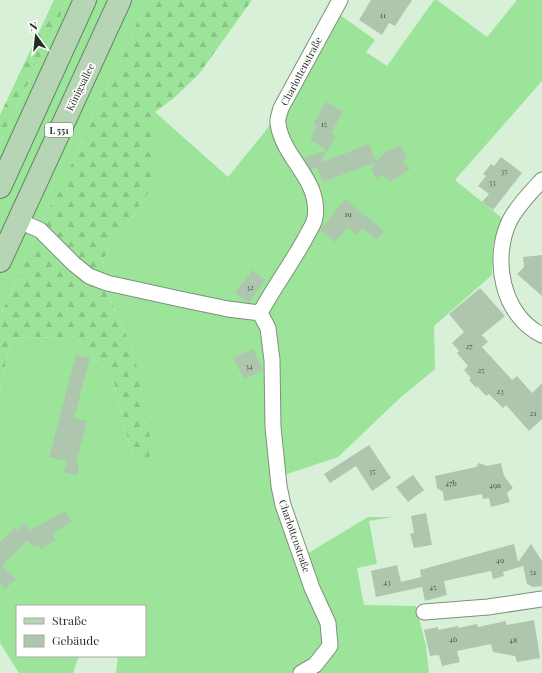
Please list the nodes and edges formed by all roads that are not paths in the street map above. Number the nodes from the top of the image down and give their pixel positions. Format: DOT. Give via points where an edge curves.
graph roads {
  1 [pos="85,0"];
  2 [pos="120,0"];
  3 [pos="340,0"];
  4 [pos="542,180"];
  5 [pos="0,187"];
  6 [pos="19,221"];
  7 [pos="0,261"];
  8 [pos="260,313"];
  9 [pos="542,335"];
  10 [pos="542,599"];
  11 [pos="424,612"];
  12 [pos="301,673"];
  1 -- 5 [label="main road, L 551"];
  2 -- 6 [label="main road, Königsallee / L 551"];
  3 -- 8 [label="street, Charlottenstraße" via="281,108 277,122 280,134 310,183 316,209 314,220 299,250"];
  4 -- 9 [label="street" via="510,220 502,242 500,269 512,304 528,325"];
  6 -- 7 [label="main road, Königsallee / L 551"];
  6 -- 8 [label="street" via="40,230 89,276 108,283 180,299"];
  8 -- 12 [label="street, Charlottenstraße" via="268,328 271,354 273,427 280,493 312,588 328,623 330,646 315,665"];
  10 -- 11 [label="street" via="488,607"];
}
